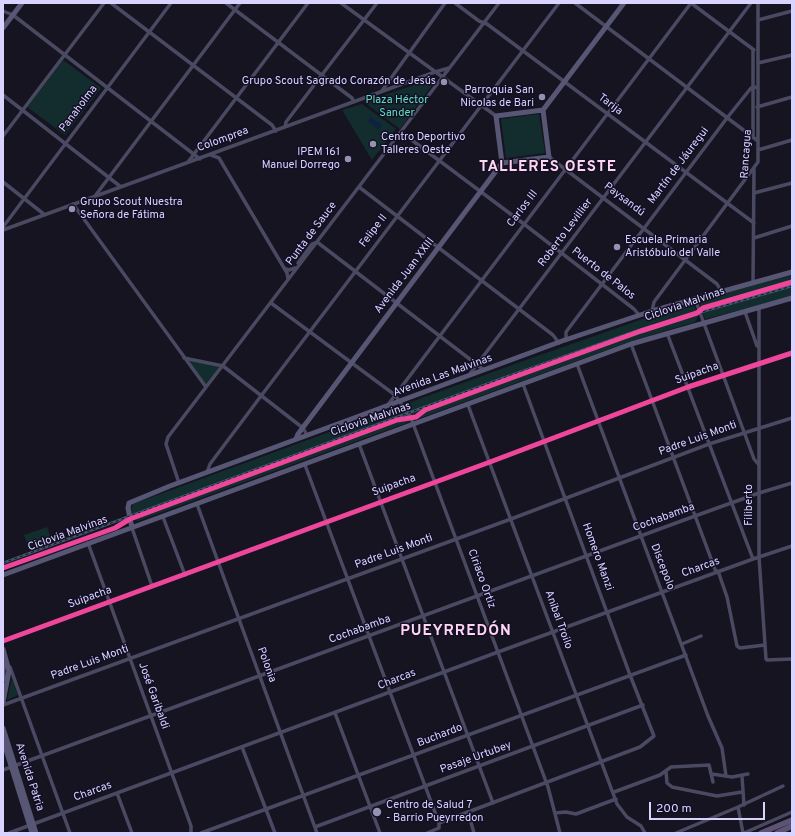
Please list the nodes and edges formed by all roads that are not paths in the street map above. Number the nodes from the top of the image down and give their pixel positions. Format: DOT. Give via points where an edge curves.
graph roads {
  1 [pos="22,3"];
  2 [pos="104,3"];
  3 [pos="111,3"];
  4 [pos="171,3"];
  5 [pos="226,3"];
  6 [pos="240,3"];
  7 [pos="308,3"];
  8 [pos="341,3"];
  9 [pos="377,3"];
  10 [pos="445,3"];
  11 [pos="455,3"];
  12 [pos="499,3"];
  13 [pos="558,3"];
  14 [pos="575,3"];
  15 [pos="624,3"];
  16 [pos="691,3"];
  17 [pos="751,3"];
  18 [pos="758,3"];
  19 [pos="3,10"];
  20 [pos="235,10"];
  21 [pos="792,11"];
  22 [pos="13,15"];
  23 [pos="364,20"];
  24 [pos="758,20"];
  25 [pos="484,23"];
  26 [pos="606,27"];
  27 [pos="3,28"];
  28 [pos="149,32"];
  29 [pos="729,32"];
  30 [pos="278,43"];
  31 [pos="522,50"];
  32 [pos="753,50"];
  33 [pos="758,52"];
  34 [pos="408,53"];
  35 [pos="64,54"];
  36 [pos="792,54"];
  37 [pos="649,59"];
  38 [pos="758,63"];
  39 [pos="194,66"];
  40 [pos="450,68"];
  41 [pos="435,72"];
  42 [pos="321,76"];
  43 [pos="443,77"];
  44 [pos="564,82"];
  45 [pos="107,87"];
  46 [pos="687,87"];
  47 [pos="753,87"];
  48 [pos="758,87"];
  49 [pos="381,92"];
  50 [pos="3,95"];
  51 [pos="792,97"];
  52 [pos="236,99"];
  53 [pos="354,102"];
  54 [pos="480,106"];
  55 [pos="753,107"];
  56 [pos="758,107"];
  57 [pos="23,110"];
  58 [pos="543,110"];
  59 [pos="607,113"];
  60 [pos="496,116"];
  61 [pos="727,118"];
  62 [pos="152,121"];
  63 [pos="285,127"];
  64 [pos="276,131"];
  65 [pos="401,132"];
  66 [pos="3,136"];
  67 [pos="753,137"];
  68 [pos="792,140"];
  69 [pos="758,141"];
  70 [pos="65,142"];
  71 [pos="645,142"];
  72 [pos="223,150"];
  73 [pos="758,150"];
  74 [pos="195,153"];
  75 [pos="210,155"];
  76 [pos="549,157"];
  77 [pos="200,158"];
  78 [pos="219,158"];
  79 [pos="438,161"];
  80 [pos="187,163"];
  81 [pos="502,163"];
  82 [pos="754,168"];
  83 [pos="565,169"];
  84 [pos="686,173"];
  85 [pos="110,177"];
  86 [pos="3,182"];
  87 [pos="792,183"];
  88 [pos="359,186"];
  89 [pos="121,187"];
  90 [pos="480,192"];
  91 [pos="754,193"];
  92 [pos="95,197"];
  93 [pos="604,197"];
  94 [pos="23,198"];
  95 [pos="73,204"];
  96 [pos="727,205"];
  97 [pos="45,215"];
  98 [pos="397,215"];
  99 [pos="754,223"];
  100 [pos="524,224"];
  101 [pos="792,226"];
  102 [pos="3,227"];
  103 [pos="644,228"];
  104 [pos="3,230"];
  105 [pos="754,238"];
  106 [pos="317,242"];
  107 [pos="439,248"];
  108 [pos="561,253"];
  109 [pos="685,259"];
  110 [pos="284,268"];
  111 [pos="355,271"];
  112 [pos="792,272"];
  113 [pos="288,279"];
  114 [pos="481,280"];
  115 [pos="754,282"];
  116 [pos="601,285"];
  117 [pos="721,291"];
  118 [pos="792,298"];
  119 [pos="695,299"];
  120 [pos="271,303"];
  121 [pos="397,303"];
  122 [pos="759,307"];
  123 [pos="519,310"];
  124 [pos="652,311"];
  125 [pos="745,312"];
  126 [pos="639,315"];
  127 [pos="704,323"];
  128 [pos="310,332"];
  129 [pos="667,333"];
  130 [pos="440,335"];
  131 [pos="566,340"];
  132 [pos="559,343"];
  133 [pos="632,344"];
  134 [pos="759,350"];
  135 [pos="792,353"];
  136 [pos="184,358"];
  137 [pos="351,363"];
  138 [pos="759,363"];
  139 [pos="478,364"];
  140 [pos="577,364"];
  141 [pos="223,366"];
  142 [pos="485,371"];
  143 [pos="723,375"];
  144 [pos="467,377"];
  145 [pos="523,384"];
  146 [pos="206,387"];
  147 [pos="688,387"];
  148 [pos="395,395"];
  149 [pos="261,396"];
  150 [pos="653,400"];
  151 [pos="401,402"];
  152 [pos="468,405"];
  153 [pos="385,408"];
  154 [pos="792,418"];
  155 [pos="598,420"];
  156 [pos="413,424"];
  157 [pos="759,427"];
  158 [pos="302,428"];
  159 [pos="744,432"];
  160 [pos="307,435"];
  161 [pos="296,439"];
  162 [pos="545,441"];
  163 [pos="359,444"];
  164 [pos="709,444"];
  165 [pos="674,457"];
  166 [pos="490,462"];
  167 [pos="305,465"];
  168 [pos="759,465"];
  169 [pos="207,472"];
  170 [pos="619,477"];
  171 [pos="435,482"];
  172 [pos="179,483"];
  173 [pos="792,483"];
  174 [pos="759,493"];
  175 [pos="566,498"];
  176 [pos="381,502"];
  177 [pos="731,503"];
  178 [pos="197,504"];
  179 [pos="163,516"];
  180 [pos="695,516"];
  181 [pos="511,519"];
  182 [pos="326,522"];
  183 [pos="132,528"];
  184 [pos="641,536"];
  185 [pos="456,539"];
  186 [pos="88,543"];
  187 [pos="792,546"];
  188 [pos="586,556"];
  189 [pos="759,556"];
  190 [pos="753,558"];
  191 [pos="402,559"];
  192 [pos="218,562"];
  193 [pos="717,572"];
  194 [pos="3,575"];
  195 [pos="185,575"];
  196 [pos="532,576"];
  197 [pos="347,578"];
  198 [pos="152,586"];
  199 [pos="662,592"];
  200 [pos="478,596"];
  201 [pos="109,601"];
  202 [pos="608,612"];
  203 [pos="423,616"];
  204 [pos="239,618"];
  205 [pos="552,632"];
  206 [pos="369,636"];
  207 [pos="701,636"];
  208 [pos="3,640"];
  209 [pos="682,644"];
  210 [pos="765,645"];
  211 [pos="3,649"];
  212 [pos="498,652"];
  213 [pos="686,655"];
  214 [pos="130,658"];
  215 [pos="792,658"];
  216 [pos="5,662"];
  217 [pos="444,672"];
  218 [pos="630,675"];
  219 [pos="260,676"];
  220 [pos="5,678"];
  221 [pos="14,679"];
  222 [pos="390,692"];
  223 [pos="575,694"];
  224 [pos="22,698"];
  225 [pos="3,702"];
  226 [pos="3,705"];
  227 [pos="643,705"];
  228 [pos="335,713"];
  229 [pos="521,715"];
  230 [pos="151,716"];
  231 [pos="588,726"];
  232 [pos="3,728"];
  233 [pos="281,732"];
  234 [pos="467,735"];
  235 [pos="3,740"];
  236 [pos="242,747"];
  237 [pos="533,747"];
  238 [pos="42,756"];
  239 [pos="413,756"];
  240 [pos="602,762"];
  241 [pos="13,766"];
  242 [pos="479,766"];
  243 [pos="3,770"];
  244 [pos="666,771"];
  245 [pos="171,773"];
  246 [pos="712,774"];
  247 [pos="748,774"];
  248 [pos="358,775"];
  249 [pos="726,776"];
  250 [pos="742,776"];
  251 [pos="713,782"];
  252 [pos="547,783"];
  253 [pos="425,786"];
  254 [pos="783,786"];
  255 [pos="614,792"];
  256 [pos="742,792"];
  257 [pos="117,793"];
  258 [pos="304,796"];
  259 [pos="616,799"];
  260 [pos="493,803"];
  261 [pos="744,804"];
  262 [pos="370,807"];
  263 [pos="738,807"];
  264 [pos="266,809"];
  265 [pos="468,812"];
  266 [pos="792,812"];
  267 [pos="63,813"];
  268 [pos="555,813"];
  269 [pos="792,820"];
  270 [pos="439,823"];
  271 [pos="32,825"];
  272 [pos="792,826"];
  273 [pos="315,828"];
  274 [pos="9,833"];
  275 [pos="32,833"];
  276 [pos="36,833"];
  277 [pos="70,833"];
  278 [pos="132,833"];
  279 [pos="192,833"];
  280 [pos="201,833"];
  281 [pos="275,833"];
  282 [pos="318,833"];
  283 [pos="380,833"];
  284 [pos="426,833"];
  285 [pos="474,833"];
  286 [pos="560,833"];
  287 [pos="644,833"];
  288 [pos="676,833"];
  289 [pos="744,833"];
  290 [pos="761,833"];
  291 [pos="777,833"];
  1 -- 22 [label="main road"];
  2 -- 35 [label="street"];
  3 -- 28 [label="street"];
  4 -- 28 [label="street, Panaholma"];
  5 -- 20 [label="street"];
  6 -- 20 [label="street"];
  7 -- 30 [label="street"];
  8 -- 23 [label="street"];
  9 -- 23 [label="street"];
  10 -- 34 [label="street"];
  11 -- 25 [label="street, Tarija"];
  12 -- 25 [label="street, Punta de Sauce"];
  13 -- 31 [label="street, Felipe II"];
  14 -- 26 [label="street"];
  15 -- 26 [label="main road"];
  16 -- 29 [label="street"];
  16 -- 37 [label="street, Carlos III"];
  17 -- 29 [label="street, Roberto Levillier"];
  18 -- 24 [label="street, Rancagua"];
  19 -- 22 [label="street"];
  20 -- 30 [label="street"];
  20 -- 39 [label="street"];
  21 -- 24 [label="street"];
  22 -- 27 [label="main road"];
  22 -- 35 [label="street"];
  23 -- 34 [label="street"];
  23 -- 42 [label="street"];
  24 -- 33 [label="street, Rancagua"];
  25 -- 31 [label="street, Tarija"];
  25 -- 40 [label="street, Punta de Sauce"];
  26 -- 37 [label="street"];
  26 -- 44 [label="main road"];
  28 -- 39 [label="street"];
  28 -- 45 [label="street, Panaholma"];
  29 -- 32 [label="street"];
  29 -- 46 [label="street, Roberto Levillier"];
  30 -- 42 [label="street"];
  30 -- 52 [label="street"];
  31 -- 44 [label="street, Tarija"];
  31 -- 54 [label="street, Felipe II"];
  32 -- 33 [label="street"];
  32 -- 47 [label="street, Rancagua"];
  33 -- 38 [label="street, Rancagua"];
  34 -- 41 [label="street"];
  34 -- 49 [label="street"];
  35 -- 45 [label="street"];
  35 -- 57 [label="street"];
  36 -- 38 [label="street"];
  37 -- 46 [label="street"];
  37 -- 59 [label="street, Carlos III"];
  38 -- 48 [label="street, Rancagua"];
  39 -- 52 [label="street"];
  39 -- 62 [label="street"];
  40 -- 41 [label="street, Colomprea"];
  40 -- 43 [label="street, Punta de Sauce"];
  41 -- 43 [label="street"];
  41 -- 49 [label="street, Colomprea"];
  42 -- 53 [label="street"];
  42 -- 63 [label="street" via="286,122"];
  43 -- 54 [label="street"];
  43 -- 65 [label="street, Punta de Sauce"];
  44 -- 58 [label="main road"];
  44 -- 59 [label="street, Tarija"];
  45 -- 62 [label="street"];
  45 -- 70 [label="street, Panaholma"];
  46 -- 61 [label="street"];
  46 -- 71 [label="street, Roberto Levillier"];
  47 -- 48 [label="street"];
  47 -- 55 [label="street, Rancagua"];
  47 -- 61 [label="street, Martín de Jáuregui"];
  48 -- 56 [label="street, Rancagua"];
  49 -- 53 [label="street, Colomprea"];
  50 -- 57 [label="street"];
  51 -- 56 [label="street"];
  52 -- 64 [label="street" via="272,125"];
  52 -- 74 [label="street"];
  53 -- 63 [label="street, Colomprea"];
  54 -- 60 [label="street"];
  54 -- 79 [label="street, Felipe II"];
  55 -- 56 [label="street"];
  55 -- 67 [label="street, Rancagua"];
  56 -- 69 [label="street, Rancagua"];
  57 -- 66 [label="street"];
  57 -- 70 [label="street"];
  58 -- 60 [label="main road"];
  58 -- 76 [label="main road"];
  59 -- 71 [label="street, Tarija"];
  59 -- 83 [label="street, Carlos III"];
  60 -- 81 [label="main road"];
  61 -- 67 [label="street"];
  61 -- 84 [label="street, Martín de Jáuregui"];
  62 -- 74 [label="street"];
  62 -- 85 [label="street"];
  63 -- 64 [label="street, Colomprea"];
  64 -- 72 [label="street, Colomprea"];
  65 -- 79 [label="street, Puerto de Palos"];
  65 -- 88 [label="street, Punta de Sauce"];
  67 -- 69 [label="street"];
  68 -- 73 [label="street"];
  69 -- 73 [label="street, Rancagua"];
  70 -- 85 [label="street"];
  70 -- 94 [label="street, Panaholma"];
  71 -- 84 [label="street, Tarija"];
  71 -- 93 [label="street, Roberto Levillier"];
  72 -- 75 [label="street, Colomprea"];
  72 -- 78 [label="street"];
  73 -- 82 [label="street, Rancagua" via="758,162"];
  74 -- 77 [label="street"];
  74 -- 80 [label="street"];
  75 -- 77 [label="street, Colomprea"];
  75 -- 78 [label="street"];
  76 -- 81 [label="main road"];
  76 -- 83 [label="street, Paysandú"];
  77 -- 80 [label="street, Colomprea"];
  78 -- 110 [label="street"];
  79 -- 90 [label="street, Puerto de Palos"];
  79 -- 98 [label="street, Felipe II"];
  80 -- 89 [label="street, Colomprea"];
  81 -- 90 [label="main road, Avenida Juan XXIII"];
  82 -- 91 [label="street, Rancagua"];
  82 -- 96 [label="street"];
  83 -- 93 [label="street, Paysandú"];
  83 -- 100 [label="street, Carlos III"];
  84 -- 96 [label="street, Tarija"];
  84 -- 103 [label="street, Martín de Jáuregui"];
  85 -- 89 [label="street"];
  85 -- 92 [label="street"];
  86 -- 94 [label="street"];
  87 -- 91 [label="street"];
  88 -- 98 [label="street"];
  88 -- 106 [label="street, Punta de Sauce"];
  89 -- 92 [label="street, Colomprea"];
  90 -- 100 [label="street, Puerto de Palos"];
  90 -- 107 [label="main road, Avenida Juan XXIII"];
  91 -- 99 [label="street, Rancagua"];
  92 -- 95 [label="street, Colomprea"];
  93 -- 103 [label="street, Paysandú"];
  93 -- 108 [label="street, Roberto Levillier"];
  94 -- 97 [label="street"];
  94 -- 102 [label="street, Panaholma"];
  95 -- 97 [label="street, Colomprea"];
  95 -- 136 [label="street"];
  96 -- 99 [label="street, Tarija"];
  96 -- 109 [label="street"];
  97 -- 104 [label="street, Colomprea"];
  98 -- 107 [label="street"];
  98 -- 111 [label="street, Felipe II"];
  99 -- 105 [label="street, Rancagua"];
  100 -- 108 [label="street, Puerto de Palos"];
  100 -- 114 [label="street, Carlos III"];
  101 -- 105 [label="street"];
  103 -- 109 [label="street, Paysandú"];
  103 -- 116 [label="street, Martín de Jáuregui"];
  105 -- 115 [label="street, Rancagua"];
  106 -- 110 [label="street" via="312,244 293,270"];
  106 -- 111 [label="street"];
  106 -- 113 [label="street, Punta de Sauce"];
  107 -- 114 [label="street"];
  107 -- 121 [label="main road, Avenida Juan XXIII"];
  108 -- 116 [label="street, Puerto de Palos"];
  108 -- 123 [label="street, Roberto Levillier"];
  109 -- 117 [label="street, Paysandú" via="717,284"];
  109 -- 124 [label="street" via="654,302"];
  110 -- 113 [label="street"];
  111 -- 121 [label="street"];
  111 -- 128 [label="street, Felipe II"];
  112 -- 115 [label="main road, Avenida Las Malvinas"];
  113 -- 120 [label="street, Punta de Sauce"];
  114 -- 123 [label="street"];
  114 -- 130 [label="street, Carlos III"];
  115 -- 117 [label="main road, Avenida Las Malvinas"];
  116 -- 126 [label="street, Puerto de Palos"];
  116 -- 131 [label="street, Martín de Jáuregui" via="566,332"];
  117 -- 119 [label="main road, Avenida Las Malvinas"];
  118 -- 122 [label="main road"];
  119 -- 124 [label="main road, Avenida Las Malvinas"];
  119 -- 127 [label="street"];
  120 -- 128 [label="street, Ciriaco Ortiz"];
  120 -- 141 [label="street, Punta de Sauce"];
  121 -- 130 [label="street"];
  121 -- 137 [label="main road, Avenida Juan XXIII"];
  122 -- 125 [label="main road"];
  122 -- 134 [label="street, Filiberto"];
  123 -- 132 [label="street" via="553,335"];
  123 -- 139 [label="street, Roberto Levillier"];
  124 -- 126 [label="main road, Avenida Las Malvinas"];
  125 -- 127 [label="main road"];
  125 -- 134 [label="street, Filiberto"];
  126 -- 131 [label="main road, Avenida Las Malvinas"];
  127 -- 129 [label="main road"];
  127 -- 143 [label="street"];
  128 -- 137 [label="street, Ciriaco Ortiz"];
  128 -- 149 [label="street, Felipe II"];
  129 -- 133 [label="main road"];
  129 -- 147 [label="street"];
  130 -- 139 [label="street"];
  130 -- 148 [label="street, Carlos III"];
  131 -- 132 [label="main road, Avenida Las Malvinas"];
  132 -- 142 [label="main road, Avenida Las Malvinas"];
  133 -- 140 [label="main road"];
  133 -- 150 [label="street"];
  134 -- 138 [label="street, Filiberto"];
  135 -- 138 [label="street, Suipacha"];
  136 -- 141 [label="street"];
  136 -- 146 [label="street"];
  137 -- 148 [label="street, Ciriaco Ortiz"];
  137 -- 158 [label="main road, Avenida Juan XXIII"];
  138 -- 143 [label="street, Suipacha"];
  138 -- 157 [label="street, Filiberto"];
  139 -- 142 [label="street"];
  139 -- 144 [label="street, Roberto Levillier"];
  140 -- 145 [label="main road"];
  140 -- 155 [label="street, Discepolo"];
  141 -- 146 [label="street, Punta de Sauce"];
  141 -- 149 [label="street"];
  142 -- 144 [label="main road, Avenida Las Malvinas"];
  143 -- 147 [label="street, Suipacha"];
  143 -- 159 [label="street"];
  144 -- 151 [label="main road, Avenida Las Malvinas"];
  145 -- 152 [label="main road"];
  145 -- 162 [label="street, Homero Manzi"];
  146 -- 172 [label="street, Punta de Sauce" via="166,439"];
  147 -- 150 [label="street, Suipacha"];
  147 -- 164 [label="street"];
  148 -- 151 [label="street, Ciriaco Ortiz"];
  148 -- 153 [label="street, Carlos III"];
  149 -- 158 [label="street"];
  149 -- 169 [label="street, Felipe II" via="210,464"];
  150 -- 155 [label="street, Suipacha"];
  150 -- 165 [label="street"];
  151 -- 153 [label="main road, Avenida Las Malvinas"];
  151 -- 156 [label="street, Ciriaco Ortiz"];
  152 -- 156 [label="main road"];
  152 -- 166 [label="street, Anibal Troilo"];
  153 -- 160 [label="main road, Avenida Las Malvinas"];
  154 -- 157 [label="street, Padre Luis Monti"];
  155 -- 162 [label="street, Suipacha"];
  155 -- 170 [label="street, Discepolo"];
  156 -- 163 [label="main road"];
  156 -- 171 [label="street, Ciriaco Ortiz"];
  157 -- 159 [label="street, Padre Luis Monti"];
  157 -- 168 [label="street, Filiberto"];
  158 -- 160 [label="street"];
  158 -- 161 [label="main road, Avenida Juan XXIII"];
  159 -- 164 [label="street, Padre Luis Monti"];
  159 -- 168 [label="street" via="754,459"];
  160 -- 161 [label="main road, Avenida Las Malvinas"];
  161 -- 169 [label="main road, Avenida Las Malvinas"];
  162 -- 166 [label="street, Suipacha"];
  162 -- 175 [label="street, Homero Manzi"];
  163 -- 167 [label="main road"];
  163 -- 176 [label="street"];
  164 -- 165 [label="street, Padre Luis Monti"];
  164 -- 177 [label="street"];
  165 -- 170 [label="street, Padre Luis Monti"];
  165 -- 180 [label="street"];
  166 -- 171 [label="street, Suipacha"];
  166 -- 181 [label="street, Anibal Troilo"];
  167 -- 178 [label="main road"];
  167 -- 182 [label="street"];
  168 -- 174 [label="street, Filiberto"];
  169 -- 172 [label="main road, Avenida Las Malvinas"];
  170 -- 175 [label="street, Padre Luis Monti"];
  170 -- 184 [label="street, Discepolo"];
  171 -- 176 [label="street, Suipacha"];
  171 -- 185 [label="street, Ciriaco Ortiz"];
  172 -- 183 [label="main road, Avenida Las Malvinas" via="129,502"];
  173 -- 174 [label="street, Cochabamba"];
  174 -- 177 [label="street, Cochabamba"];
  174 -- 189 [label="street, Filiberto"];
  175 -- 181 [label="street, Padre Luis Monti"];
  175 -- 188 [label="street, Homero Manzi"];
  176 -- 182 [label="street, Suipacha"];
  176 -- 191 [label="street"];
  177 -- 180 [label="street, Cochabamba"];
  177 -- 190 [label="street"];
  178 -- 179 [label="main road"];
  178 -- 192 [label="street, Polonia"];
  179 -- 183 [label="main road"];
  179 -- 195 [label="street"];
  180 -- 184 [label="street, Cochabamba"];
  180 -- 193 [label="street"];
  181 -- 185 [label="street, Padre Luis Monti"];
  181 -- 196 [label="street, Anibal Troilo"];
  182 -- 192 [label="street, Suipacha"];
  182 -- 197 [label="street"];
  183 -- 186 [label="main road"];
  183 -- 198 [label="street"];
  184 -- 188 [label="street, Cochabamba"];
  184 -- 199 [label="street, Discepolo"];
  185 -- 191 [label="street, Padre Luis Monti"];
  185 -- 200 [label="street, Ciriaco Ortiz"];
  186 -- 194 [label="main road"];
  186 -- 201 [label="street, José Garibaldi"];
  187 -- 189 [label="street, Charcas"];
  188 -- 196 [label="street, Cochabamba"];
  188 -- 202 [label="street, Homero Manzi"];
  189 -- 190 [label="street, Charcas"];
  189 -- 210 [label="street, Filiberto"];
  190 -- 193 [label="street, Charcas"];
  191 -- 197 [label="street, Padre Luis Monti"];
  191 -- 203 [label="street"];
  192 -- 195 [label="street, Suipacha"];
  192 -- 204 [label="street, Polonia"];
  193 -- 199 [label="street, Charcas"];
  193 -- 210 [label="street" via="727,597 737,646 740,648"];
  195 -- 198 [label="street, Suipacha"];
  196 -- 200 [label="street, Cochabamba"];
  196 -- 205 [label="street, Anibal Troilo"];
  197 -- 204 [label="street, Padre Luis Monti"];
  197 -- 206 [label="street"];
  198 -- 201 [label="street, Suipacha"];
  199 -- 202 [label="street, Charcas"];
  199 -- 209 [label="street, Discepolo"];
  200 -- 203 [label="street, Cochabamba"];
  200 -- 212 [label="street, Ciriaco Ortiz"];
  201 -- 208 [label="street, Suipacha"];
  201 -- 214 [label="street, José Garibaldi"];
  202 -- 205 [label="street, Charcas"];
  202 -- 218 [label="street, Homero Manzi"];
  203 -- 206 [label="street, Cochabamba"];
  203 -- 217 [label="street"];
  204 -- 214 [label="street, Padre Luis Monti"];
  204 -- 219 [label="street, Polonia"];
  205 -- 212 [label="street, Charcas"];
  205 -- 223 [label="street, Anibal Troilo"];
  206 -- 219 [label="street, Cochabamba"];
  206 -- 222 [label="street"];
  207 -- 209 [label="street"];
  209 -- 213 [label="street, Discepolo"];
  210 -- 215 [label="street, Filiberto" via="768,660"];
  211 -- 216 [label="main road"];
  212 -- 217 [label="street, Charcas"];
  212 -- 229 [label="street, Ciriaco Ortiz"];
  213 -- 218 [label="street, Buchardo"];
  213 -- 249 [label="street, Discepolo" via="723,752"];
  214 -- 224 [label="street, Padre Luis Monti"];
  214 -- 230 [label="street, José Garibaldi"];
  216 -- 220 [label="main road"];
  216 -- 221 [label="street"];
  217 -- 222 [label="street, Charcas"];
  217 -- 234 [label="street"];
  218 -- 223 [label="street, Buchardo"];
  218 -- 227 [label="street, Homero Manzi"];
  219 -- 230 [label="street, Cochabamba"];
  219 -- 233 [label="street, Polonia"];
  220 -- 221 [label="street"];
  220 -- 225 [label="main road"];
  221 -- 224 [label="street"];
  222 -- 228 [label="street, Charcas"];
  222 -- 239 [label="street"];
  223 -- 229 [label="street, Buchardo"];
  223 -- 231 [label="street, Anibal Troilo"];
  224 -- 226 [label="street, Padre Luis Monti"];
  224 -- 238 [label="street"];
  227 -- 231 [label="street, Pasaje Urtubey"];
  227 -- 240 [label="street, Homero Manzi" via="654,736 640,747"];
  228 -- 233 [label="street, Charcas"];
  228 -- 248 [label="street"];
  229 -- 234 [label="street, Buchardo"];
  229 -- 237 [label="street, Ciriaco Ortiz"];
  230 -- 238 [label="street, Cochabamba"];
  230 -- 245 [label="street, José Garibaldi"];
  231 -- 237 [label="street, Pasaje Urtubey"];
  231 -- 240 [label="street, Anibal Troilo"];
  232 -- 241 [label="main road, Avenida Patria"];
  233 -- 236 [label="street, Charcas"];
  233 -- 258 [label="street, Polonia"];
  234 -- 239 [label="street, Buchardo"];
  234 -- 242 [label="street"];
  235 -- 241 [label="main road, Avenida Patria"];
  236 -- 245 [label="street, Charcas"];
  236 -- 264 [label="street"];
  237 -- 242 [label="street, Pasaje Urtubey"];
  237 -- 252 [label="street, Ciriaco Ortiz"];
  238 -- 241 [label="street, Cochabamba"];
  238 -- 267 [label="street"];
  239 -- 248 [label="street, Buchardo"];
  239 -- 253 [label="street"];
  240 -- 252 [label="street"];
  240 -- 255 [label="street, Anibal Troilo"];
  241 -- 243 [label="street, Cochabamba"];
  241 -- 271 [label="main road, Avenida Patria"];
  242 -- 253 [label="street, Pasaje Urtubey"];
  242 -- 260 [label="street"];
  244 -- 246 [label="street" via="671,767 709,765"];
  244 -- 255 [label="street"];
  244 -- 256 [label="street" via="666,783 672,787 717,796"];
  245 -- 257 [label="street, Charcas"];
  245 -- 279 [label="street, José Garibaldi"];
  246 -- 249 [label="street"];
  246 -- 251 [label="street"];
  247 -- 250 [label="street"];
  248 -- 258 [label="street, Buchardo"];
  248 -- 262 [label="street"];
  249 -- 250 [label="street"];
  250 -- 256 [label="street"];
  252 -- 260 [label="street"];
  252 -- 268 [label="street, Ciriaco Ortiz"];
  253 -- 262 [label="street, Pasaje Urtubey"];
  253 -- 270 [label="street"];
  254 -- 261 [label="street"];
  255 -- 259 [label="street, Anibal Troilo"];
  256 -- 261 [label="street"];
  257 -- 267 [label="street, Charcas"];
  257 -- 278 [label="street"];
  258 -- 264 [label="street, Buchardo"];
  258 -- 273 [label="street, Polonia"];
  259 -- 268 [label="street" via="576,814"];
  259 -- 287 [label="street, Anibal Troilo" via="624,814 638,824"];
  260 -- 265 [label="street"];
  261 -- 263 [label="street"];
  262 -- 273 [label="street, Pasaje Urtubey"];
  262 -- 283 [label="street"];
  263 -- 288 [label="street"];
  263 -- 289 [label="street"];
  264 -- 280 [label="street, Buchardo"];
  264 -- 281 [label="street"];
  265 -- 270 [label="street"];
  265 -- 285 [label="street"];
  266 -- 289 [label="street"];
  267 -- 271 [label="street, Charcas"];
  267 -- 277 [label="street"];
  268 -- 286 [label="street, Ciriaco Ortiz"];
  269 -- 290 [label="main road"];
  270 -- 284 [label="street" via="439,828"];
  271 -- 274 [label="street, Charcas"];
  271 -- 275 [label="main road, Avenida Patria"];
  271 -- 276 [label="main road, Avenida Patria"];
  272 -- 291 [label="main road"];
  273 -- 282 [label="street, Polonia"];
}
